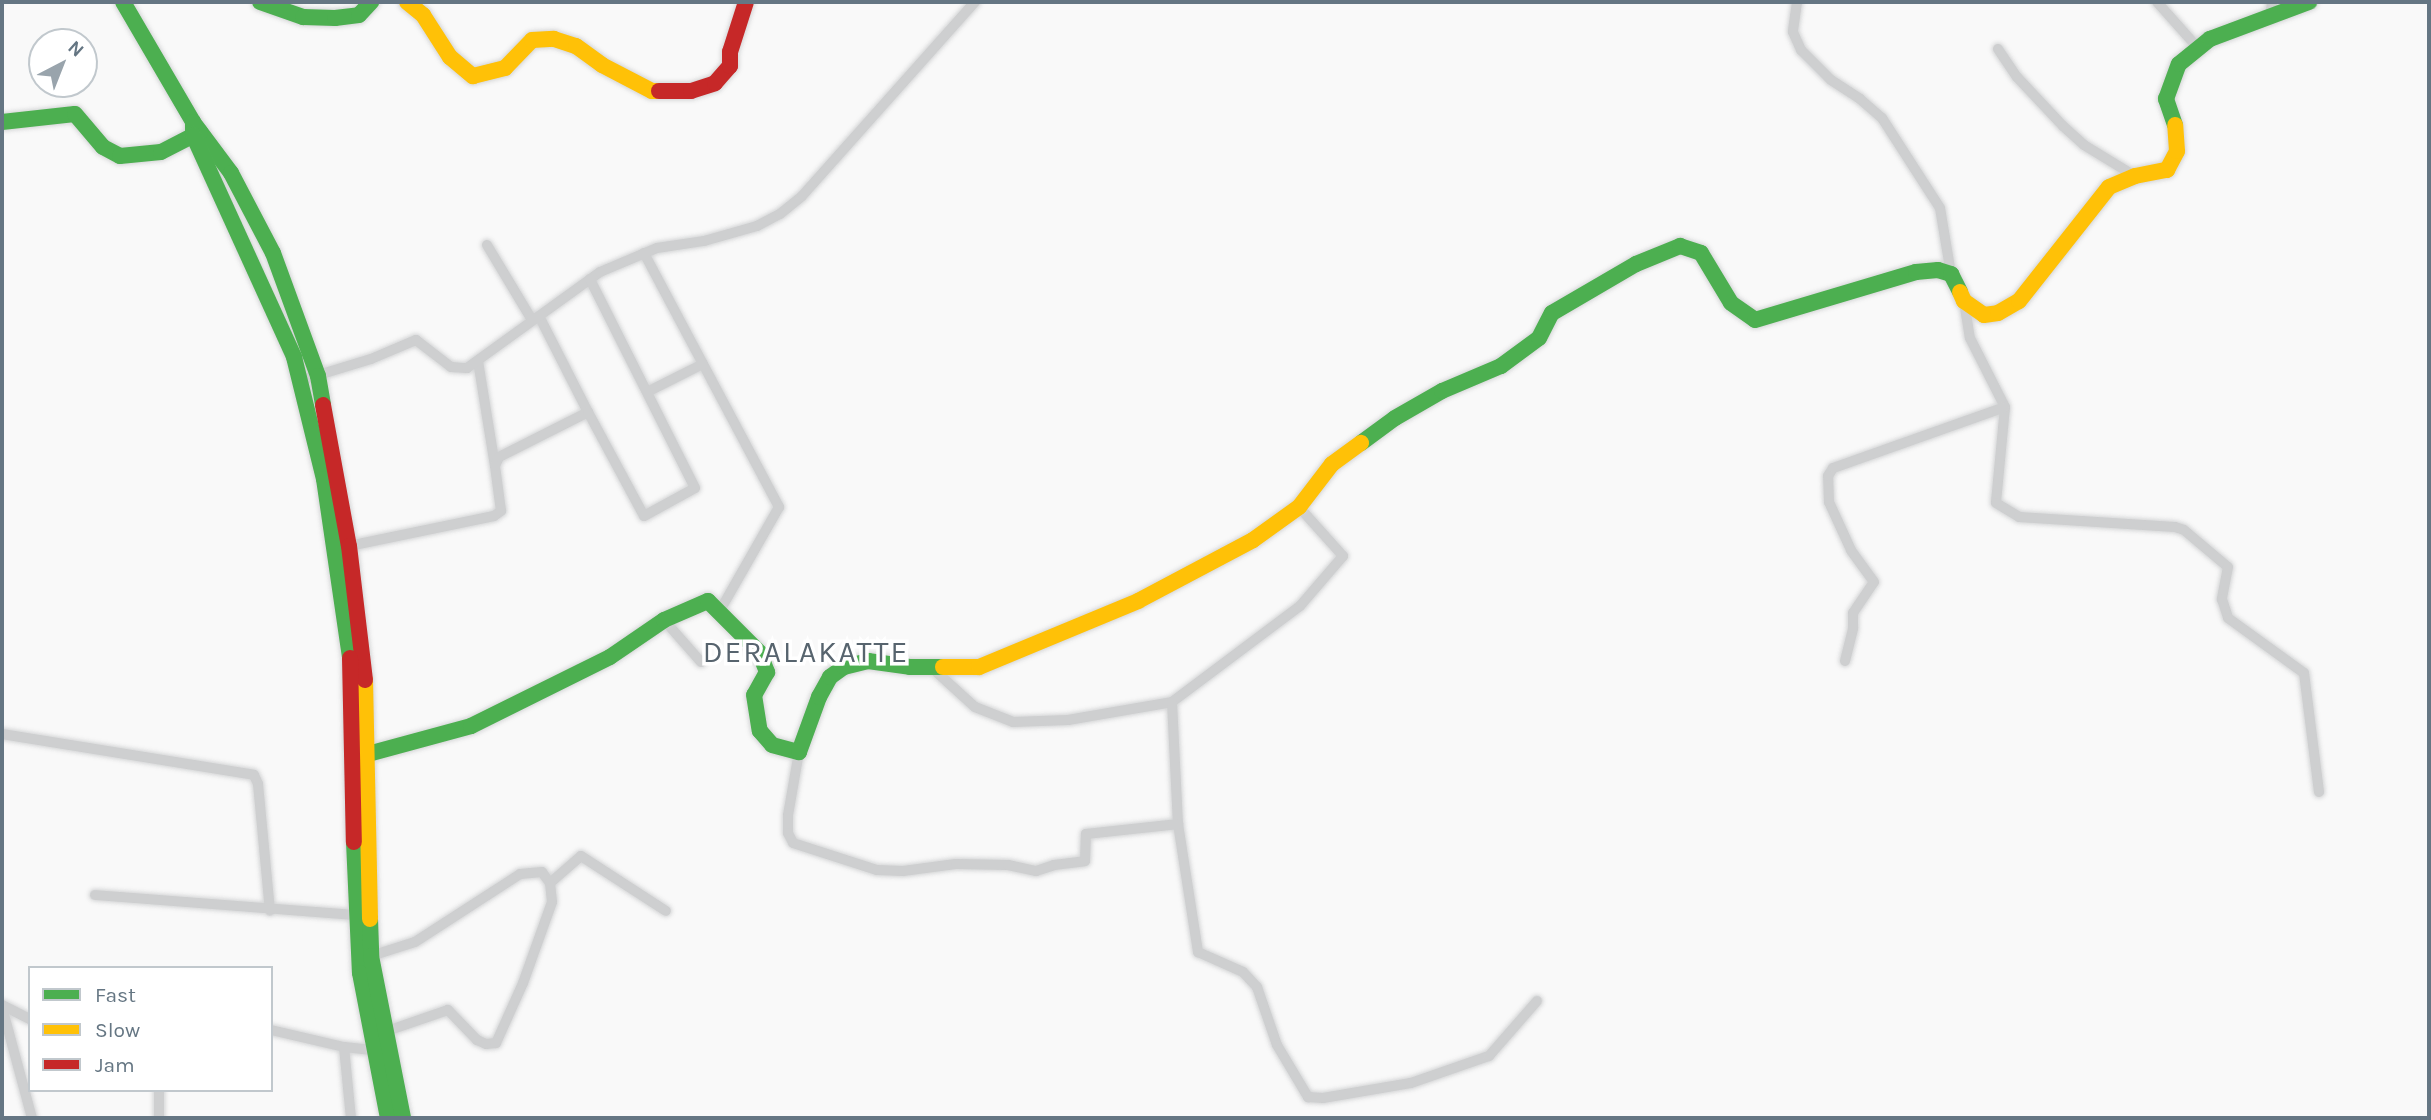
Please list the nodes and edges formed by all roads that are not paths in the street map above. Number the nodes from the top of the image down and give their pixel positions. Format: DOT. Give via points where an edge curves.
graph roads {
  1 [pos="123,2"];
  2 [pos="260,2"];
  3 [pos="371,2"];
  4 [pos="407,2"];
  5 [pos="746,2"];
  6 [pos="975,2"];
  7 [pos="1797,2"];
  8 [pos="2157,2"];
  9 [pos="2309,2"];
  10 [pos="2271,10"];
  11 [pos="2198,48"];
  12 [pos="1998,49"];
  13 [pos="2,122"];
  14 [pos="196,129"];
  15 [pos="2135,176"];
  16 [pos="487,245"];
  17 [pos="644,253"];
  18 [pos="1951,274"];
  19 [pos="590,279"];
  20 [pos="1964,301"];
  21 [pos="535,318"];
  22 [pos="478,361"];
  23 [pos="703,364"];
  24 [pos="310,378"];
  25 [pos="649,391"];
  26 [pos="2005,407"];
  27 [pos="588,412"];
  28 [pos="495,466"];
  29 [pos="1299,507"];
  30 [pos="349,546"];
  31 [pos="719,612"];
  32 [pos="664,620"];
  33 [pos="1846,661"];
  34 [pos="701,662"];
  35 [pos="931,667"];
  36 [pos="1171,702"];
  37 [pos="2,734"];
  38 [pos="799,752"];
  39 [pos="361,755"];
  40 [pos="2319,792"];
  41 [pos="1178,824"];
  42 [pos="550,883"];
  43 [pos="96,895"];
  44 [pos="270,910"];
  45 [pos="666,911"];
  46 [pos="356,915"];
  47 [pos="371,956"];
  48 [pos="1537,1001"];
  49 [pos="2,1006"];
  50 [pos="28,1018"];
  51 [pos="273,1030"];
  52 [pos="384,1032"];
  53 [pos="344,1047"];
  54 [pos="372,1050"];
  55 [pos="388,1087"];
  56 [pos="159,1092"];
  57 [pos="32,1118"];
  58 [pos="159,1118"];
  59 [pos="351,1118"];
  60 [pos="388,1118"];
  61 [pos="403,1118"];
  1 -- 14 [label="main road"];
  2 -- 3 [label="main road" via="303,17 335,18 359,15"];
  4 -- 5 [label="main road" via="423,15 450,57 473,76 506,68 532,40 554,39 576,46 652,91 691,91 715,83 730,66"];
  6 -- 17 [label="street" via="780,215 704,241"];
  7 -- 18 [label="street" via="1793,32 1801,50 1831,80 1882,118 1940,208"];
  8 -- 11 [label="street"];
  9 -- 10 [label="main road"];
  10 -- 11 [label="main road"];
  11 -- 15 [label="main road" via="2179,64 2166,99 2177,151 2167,170"];
  12 -- 15 [label="street" via="2017,77 2063,126 2084,145"];
  13 -- 14 [label="main road" via="75,114 103,147 120,156 161,152"];
  14 -- 24 [label="main road" via="231,173 273,253"];
  15 -- 20 [label="main road" via="2109,187 2019,301 1984,315"];
  16 -- 21 [label="street"];
  17 -- 19 [label="street"];
  17 -- 23 [label="street"];
  18 -- 20 [label="main road"];
  18 -- 29 [label="main road" via="1916,272 1755,320 1731,303 1701,253 1680,246 1590,288 1552,313 1539,338 1501,366 1442,391 1395,418 1332,464"];
  19 -- 21 [label="street"];
  19 -- 25 [label="street"];
  20 -- 26 [label="street" via="1970,338"];
  21 -- 22 [label="street"];
  21 -- 27 [label="street"];
  22 -- 24 [label="street" via="467,368 451,367 416,340"];
  22 -- 28 [label="street"];
  23 -- 25 [label="street"];
  23 -- 31 [label="street" via="779,506"];
  24 -- 30 [label="main road"];
  24 -- 39 [label="main road" via="341,580"];
  25 -- 27 [label="street" via="695,488 644,516"];
  26 -- 33 [label="street" via="1833,468 1828,476 1829,502 1851,551 1874,582 1853,613"];
  26 -- 40 [label="street" via="1996,503 2019,517 2175,527 2228,568 2222,599 2228,618 2304,673"];
  27 -- 28 [label="street" via="510,449"];
  28 -- 30 [label="street" via="501,511 494,516"];
  29 -- 35 [label="main road" via="1253,540 1138,601 979,667"];
  29 -- 36 [label="street" via="1343,556 1300,606"];
  30 -- 39 [label="main road" via="365,680"];
  31 -- 32 [label="main road" via="708,601"];
  31 -- 38 [label="main road" via="759,652 767,672 754,695 760,731 772,745"];
  32 -- 34 [label="street"];
  32 -- 39 [label="main road" via="610,657 471,726"];
  35 -- 36 [label="street" via="975,707 1013,722 1068,720"];
  35 -- 38 [label="main road" via="868,661 844,667 830,677 819,697"];
  36 -- 41 [label="street"];
  37 -- 44 [label="street" via="254,775"];
  38 -- 41 [label="street" via="788,815 793,843 877,870 903,872 956,864 1008,865 1036,872 1054,864 1084,861 1086,834"];
  39 -- 46 [label="main road"];
  39 -- 47 [label="main road"];
  41 -- 48 [label="street" via="1198,952 1243,972 1257,987 1277,1045 1308,1097 1411,1083 1489,1056"];
  42 -- 45 [label="street" via="581,856"];
  42 -- 47 [label="street" via="542,873 520,874 415,942"];
  42 -- 52 [label="street" via="552,902 496,1043 477,1040 448,1010"];
  43 -- 44 [label="street"];
  44 -- 46 [label="street"];
  46 -- 54 [label="main road"];
  47 -- 52 [label="main road"];
  49 -- 50 [label="street"];
  49 -- 57 [label="street"];
  51 -- 53 [label="street"];
  52 -- 55 [label="main road"];
  53 -- 54 [label="street"];
  53 -- 59 [label="street"];
  54 -- 55 [label="main road"];
  55 -- 60 [label="main road"];
  55 -- 61 [label="main road"];
  56 -- 58 [label="street"];
}
